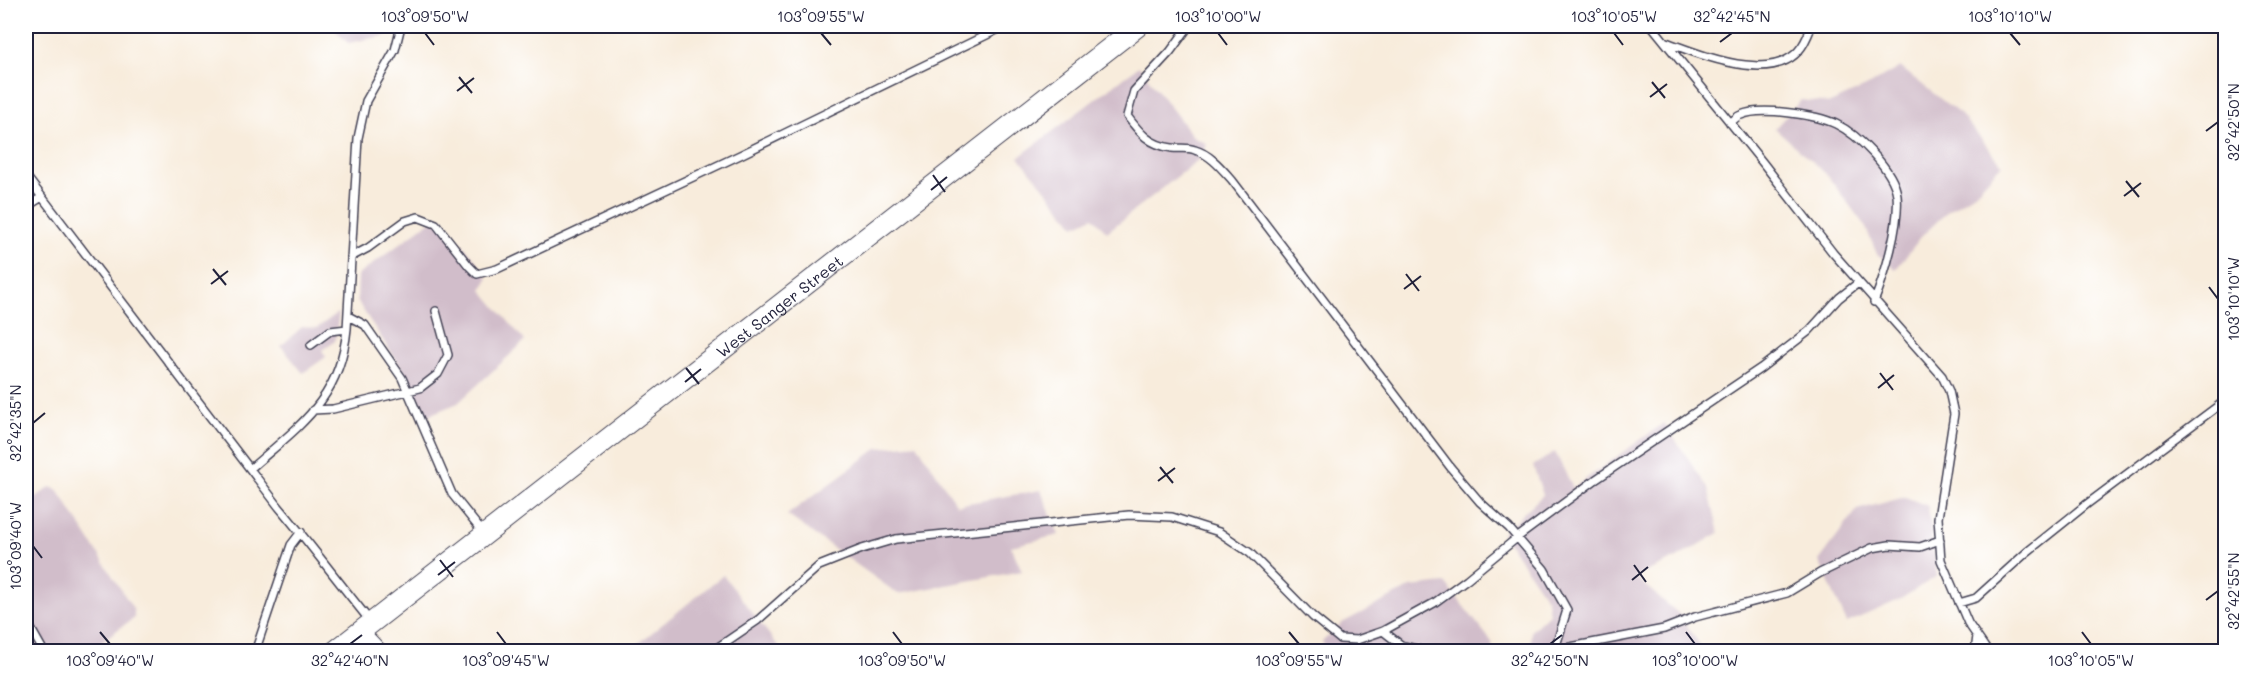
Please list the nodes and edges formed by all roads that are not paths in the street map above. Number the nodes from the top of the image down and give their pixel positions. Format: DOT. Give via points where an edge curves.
graph roads {
  1 [pos="401,26"];
  2 [pos="1005,26"];
  3 [pos="1138,26"];
  4 [pos="1189,26"];
  5 [pos="1652,26"];
  6 [pos="1811,26"];
  7 [pos="1664,41"];
  8 [pos="1730,123"];
  9 [pos="26,176"];
  10 [pos="42,197"];
  11 [pos="26,207"];
  12 [pos="351,257"];
  13 [pos="1858,283"];
  14 [pos="1874,302"];
  15 [pos="436,311"];
  16 [pos="348,316"];
  17 [pos="347,329"];
  18 [pos="311,345"];
  19 [pos="407,390"];
  20 [pos="2226,400"];
  21 [pos="314,410"];
  22 [pos="250,469"];
  23 [pos="301,532"];
  24 [pos="484,534"];
  25 [pos="1518,537"];
  26 [pos="1940,540"];
  27 [pos="1959,603"];
  28 [pos="26,620"];
  29 [pos="366,626"];
  30 [pos="1383,631"];
  31 [pos="1977,636"];
  32 [pos="44,651"];
  33 [pos="255,651"];
  34 [pos="334,651"];
  35 [pos="381,651"];
  36 [pos="711,651"];
  37 [pos="1429,651"];
  38 [pos="1519,651"];
  39 [pos="1554,651"];
  40 [pos="1974,651"];
  41 [pos="1988,651"];
  1 -- 12 [label="lane" via="395,50 366,101 357,138"];
  2 -- 12 [label="lane" via="497,269 477,274 436,224 418,217 405,221"];
  3 -- 24 [label="main road, West Sanger Street"];
  4 -- 25 [label="lane" via="1134,91 1127,116 1153,144 1196,150 1232,180 1451,468"];
  5 -- 7 [label="lane"];
  6 -- 7 [label="lane" via="1800,50 1787,60 1768,66 1717,59"];
  7 -- 8 [label="lane"];
  8 -- 13 [label="lane"];
  8 -- 14 [label="lane" via="1741,115 1759,111 1808,116 1836,124 1866,144 1886,170 1897,194 1885,275"];
  9 -- 10 [label="lane"];
  10 -- 11 [label="lane"];
  10 -- 22 [label="lane"];
  12 -- 16 [label="lane"];
  13 -- 14 [label="lane"];
  13 -- 25 [label="lane" via="1809,332 1761,368"];
  14 -- 26 [label="lane" via="1934,366 1949,391 1954,414 1938,518"];
  15 -- 19 [label="lane" via="448,355 438,374 420,388"];
  16 -- 17 [label="lane"];
  16 -- 19 [label="lane" via="365,325"];
  17 -- 18 [label="lane" via="330,331"];
  17 -- 21 [label="lane" via="336,378"];
  19 -- 21 [label="lane" via="333,409"];
  19 -- 24 [label="lane" via="452,494"];
  20 -- 27 [label="lane" via="2087,504 1976,598"];
  21 -- 22 [label="lane"];
  22 -- 23 [label="lane"];
  23 -- 29 [label="lane"];
  23 -- 33 [label="lane" via="291,545"];
  24 -- 29 [label="main road, West Sanger Street"];
  25 -- 30 [label="lane" via="1442,597"];
  25 -- 39 [label="lane" via="1544,568 1567,610"];
  26 -- 27 [label="lane" via="1941,560"];
  26 -- 39 [label="lane" via="1920,547 1872,548 1778,596 1664,629"];
  27 -- 31 [label="lane"];
  28 -- 32 [label="lane"];
  29 -- 34 [label="main road, West Sanger Street"];
  29 -- 35 [label="street"];
  30 -- 36 [label="lane" via="1357,640 1340,639 1250,553 1219,532 1172,517 1129,515 896,539 861,549 819,566 758,620"];
  30 -- 37 [label="lane" via="1401,645"];
  31 -- 40 [label="lane"];
  31 -- 41 [label="lane"];
  38 -- 39 [label="lane"];
}
